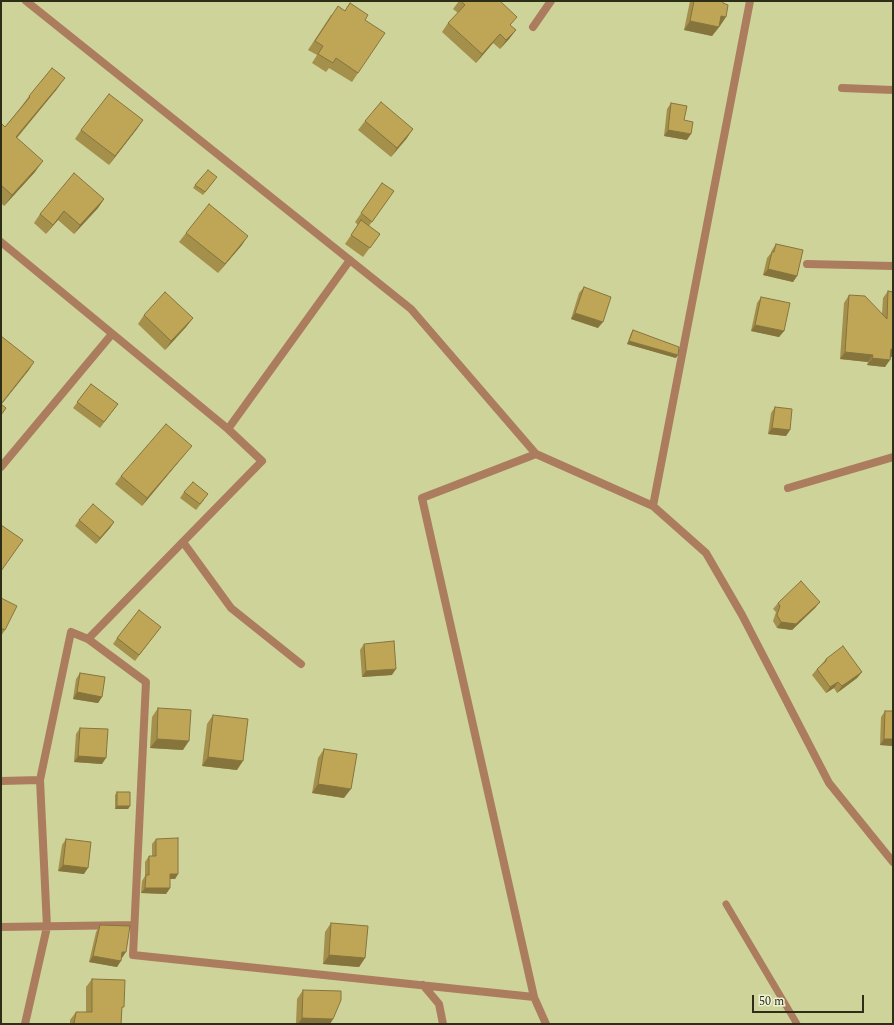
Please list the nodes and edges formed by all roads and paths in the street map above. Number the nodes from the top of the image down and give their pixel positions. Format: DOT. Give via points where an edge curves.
graph roads {
  1 [pos="26,1"];
  2 [pos="551,1"];
  3 [pos="750,1"];
  4 [pos="533,27"];
  5 [pos="842,88"];
  6 [pos="893,90"];
  7 [pos="1,242"];
  8 [pos="350,260"];
  9 [pos="807,264"];
  10 [pos="893,266"];
  11 [pos="112,334"];
  12 [pos="228,429"];
  13 [pos="536,454"];
  14 [pos="893,457"];
  15 [pos="1,467"];
  16 [pos="788,488"];
  17 [pos="653,506"];
  18 [pos="184,542"];
  19 [pos="88,639"];
  20 [pos="301,664"];
  21 [pos="40,780"];
  22 [pos="1,781"];
  23 [pos="893,862"];
  24 [pos="726,904"];
  25 [pos="134,925"];
  26 [pos="1,927"];
  27 [pos="47,927"];
  28 [pos="423,985"];
  29 [pos="534,997"];
  30 [pos="24,1024"];
  31 [pos="443,1024"];
  32 [pos="546,1024"];
  33 [pos="797,1024"];
  1 -- 8 [label="street"];
  2 -- 4 [label="street"];
  3 -- 17 [label="street"];
  5 -- 6 [label="street"];
  7 -- 11 [label="street"];
  8 -- 12 [label="street"];
  8 -- 13 [label="street" via="411,309"];
  9 -- 10 [label="street"];
  11 -- 12 [label="street"];
  11 -- 15 [label="street"];
  12 -- 18 [label="street" via="262,461"];
  13 -- 17 [label="street"];
  13 -- 29 [label="street" via="422,498"];
  14 -- 16 [label="street"];
  17 -- 23 [label="street" via="706,553 742,616 829,783"];
  18 -- 19 [label="street"];
  18 -- 20 [label="street" via="231,608"];
  19 -- 21 [label="street" via="71,632"];
  19 -- 25 [label="street" via="146,682"];
  21 -- 22 [label="street"];
  21 -- 27 [label="street"];
  24 -- 33 [label="lane"];
  25 -- 27 [label="street"];
  25 -- 28 [label="street" via="133,955"];
  26 -- 27 [label="street"];
  27 -- 30 [label="street"];
  28 -- 29 [label="street"];
  28 -- 31 [label="street" via="439,1004"];
  29 -- 32 [label="street"];
}
